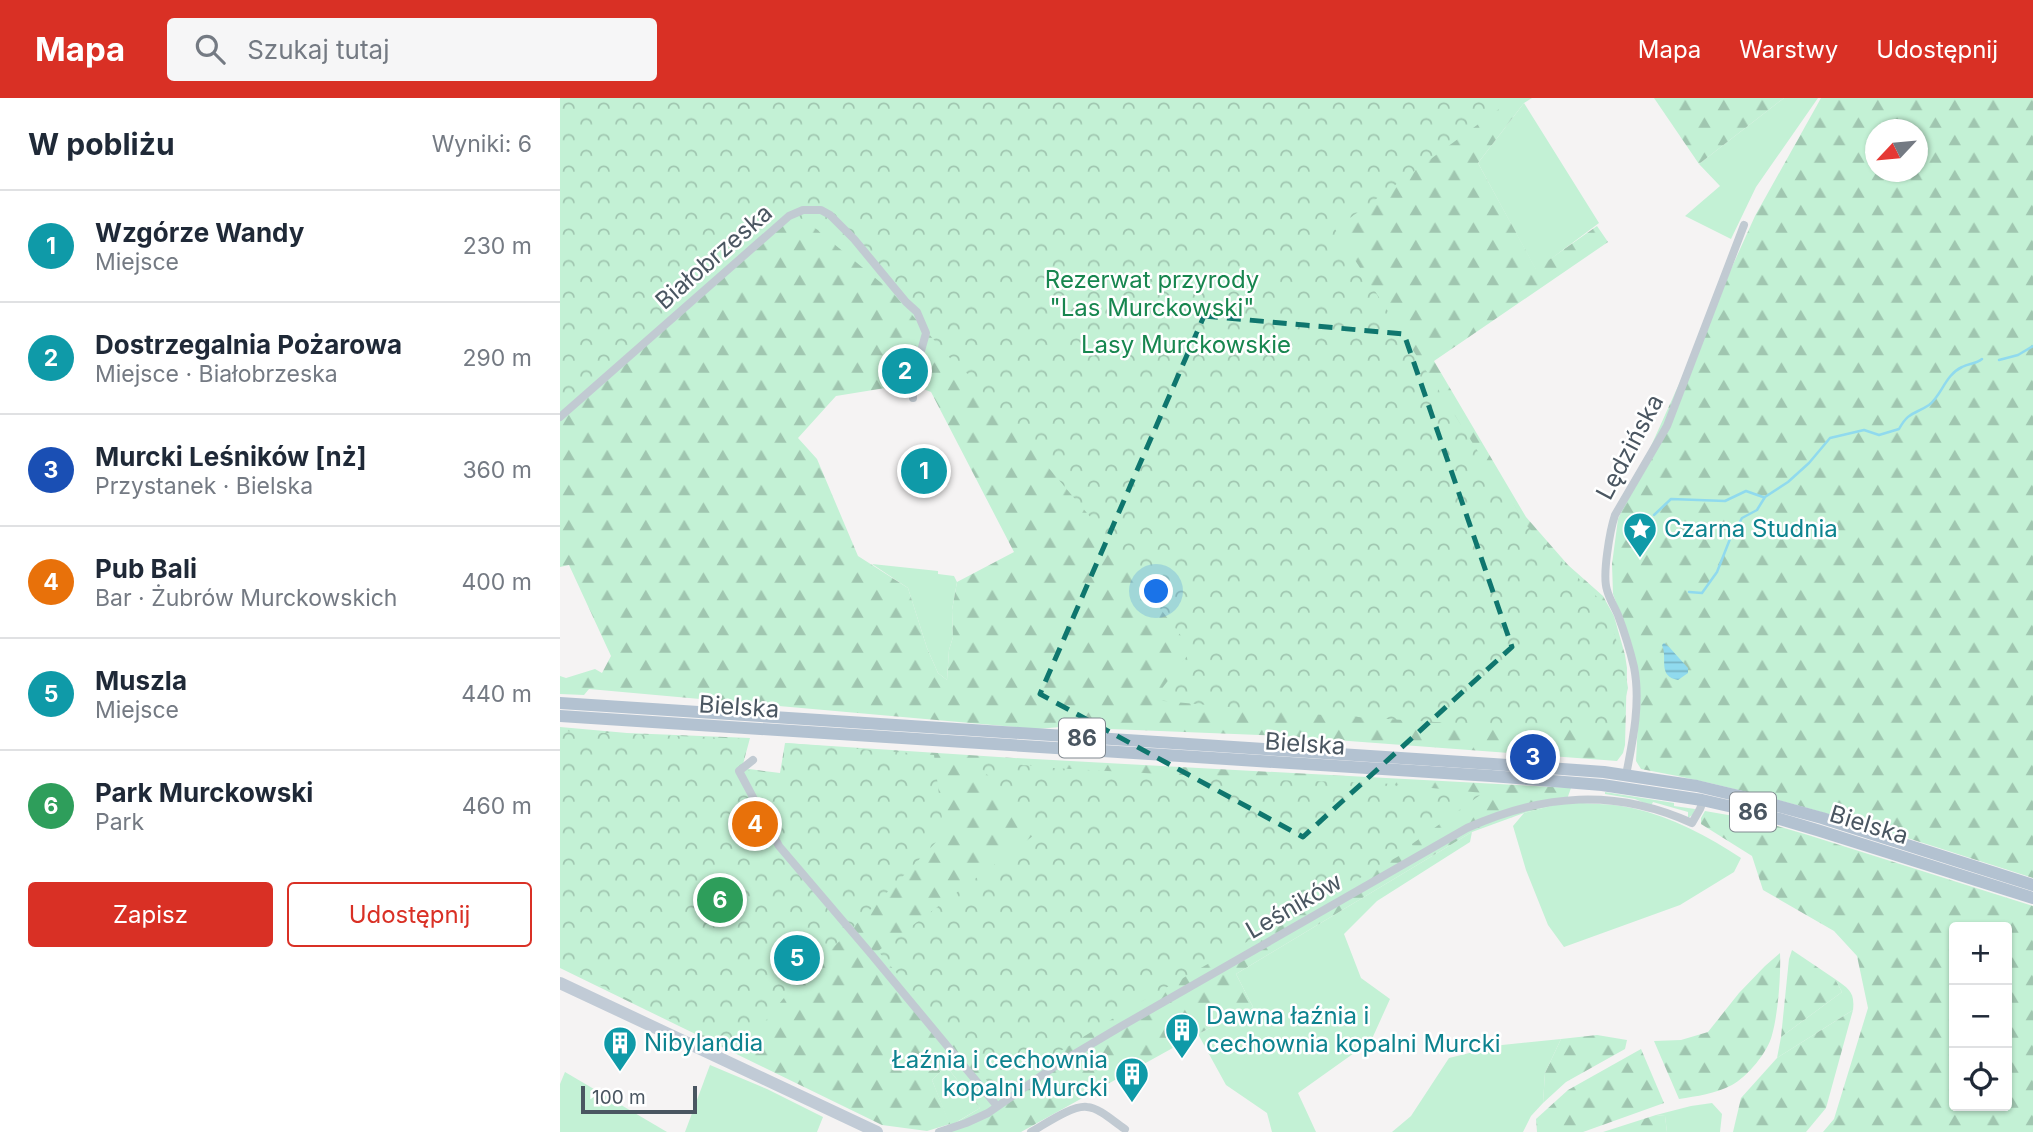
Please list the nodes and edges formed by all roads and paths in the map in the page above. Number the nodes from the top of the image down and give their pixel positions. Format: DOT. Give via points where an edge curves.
graph roads {
  1 [pos="1744,225"];
  2 [pos="913,398"];
  3 [pos="560,417"];
  4 [pos="560,703"];
  5 [pos="560,716"];
  6 [pos="753,760"];
  7 [pos="1626,775"];
  8 [pos="1703,800"];
  9 [pos="2033,885"];
  10 [pos="2033,898"];
  11 [pos="560,982"];
  12 [pos="997,1106"];
  13 [pos="1125,1129"];
  14 [pos="877,1132"];
  15 [pos="939,1132"];
  16 [pos="1031,1132"];
  1 -- 7 [label="street, Lędzińska" via="1667,426 1611,527 1606,588 1634,665 1637,690"];
  2 -- 3 [label="street, Białobrzeska" via="912,383 926,333 917,312 830,215 803,210 789,216"];
  4 -- 7 [label="main road, Bielska / 86"];
  5 -- 8 [label="main road, Bielska / 86" via="1562,781"];
  6 -- 12 [label="street" via="738,771 779,846"];
  7 -- 9 [label="main road, Bielska / 86" via="1760,801"];
  8 -- 10 [label="main road, Bielska / 86" via="1817,830"];
  8 -- 12 [label="street, Leśników" via="1692,823 1643,807 1577,799 1525,807 1467,828 1120,1027"];
  11 -- 14 [label="street"];
  12 -- 15 [label="street, Leśników"];
  13 -- 16 [label="street" via="1086,1106"];
}
